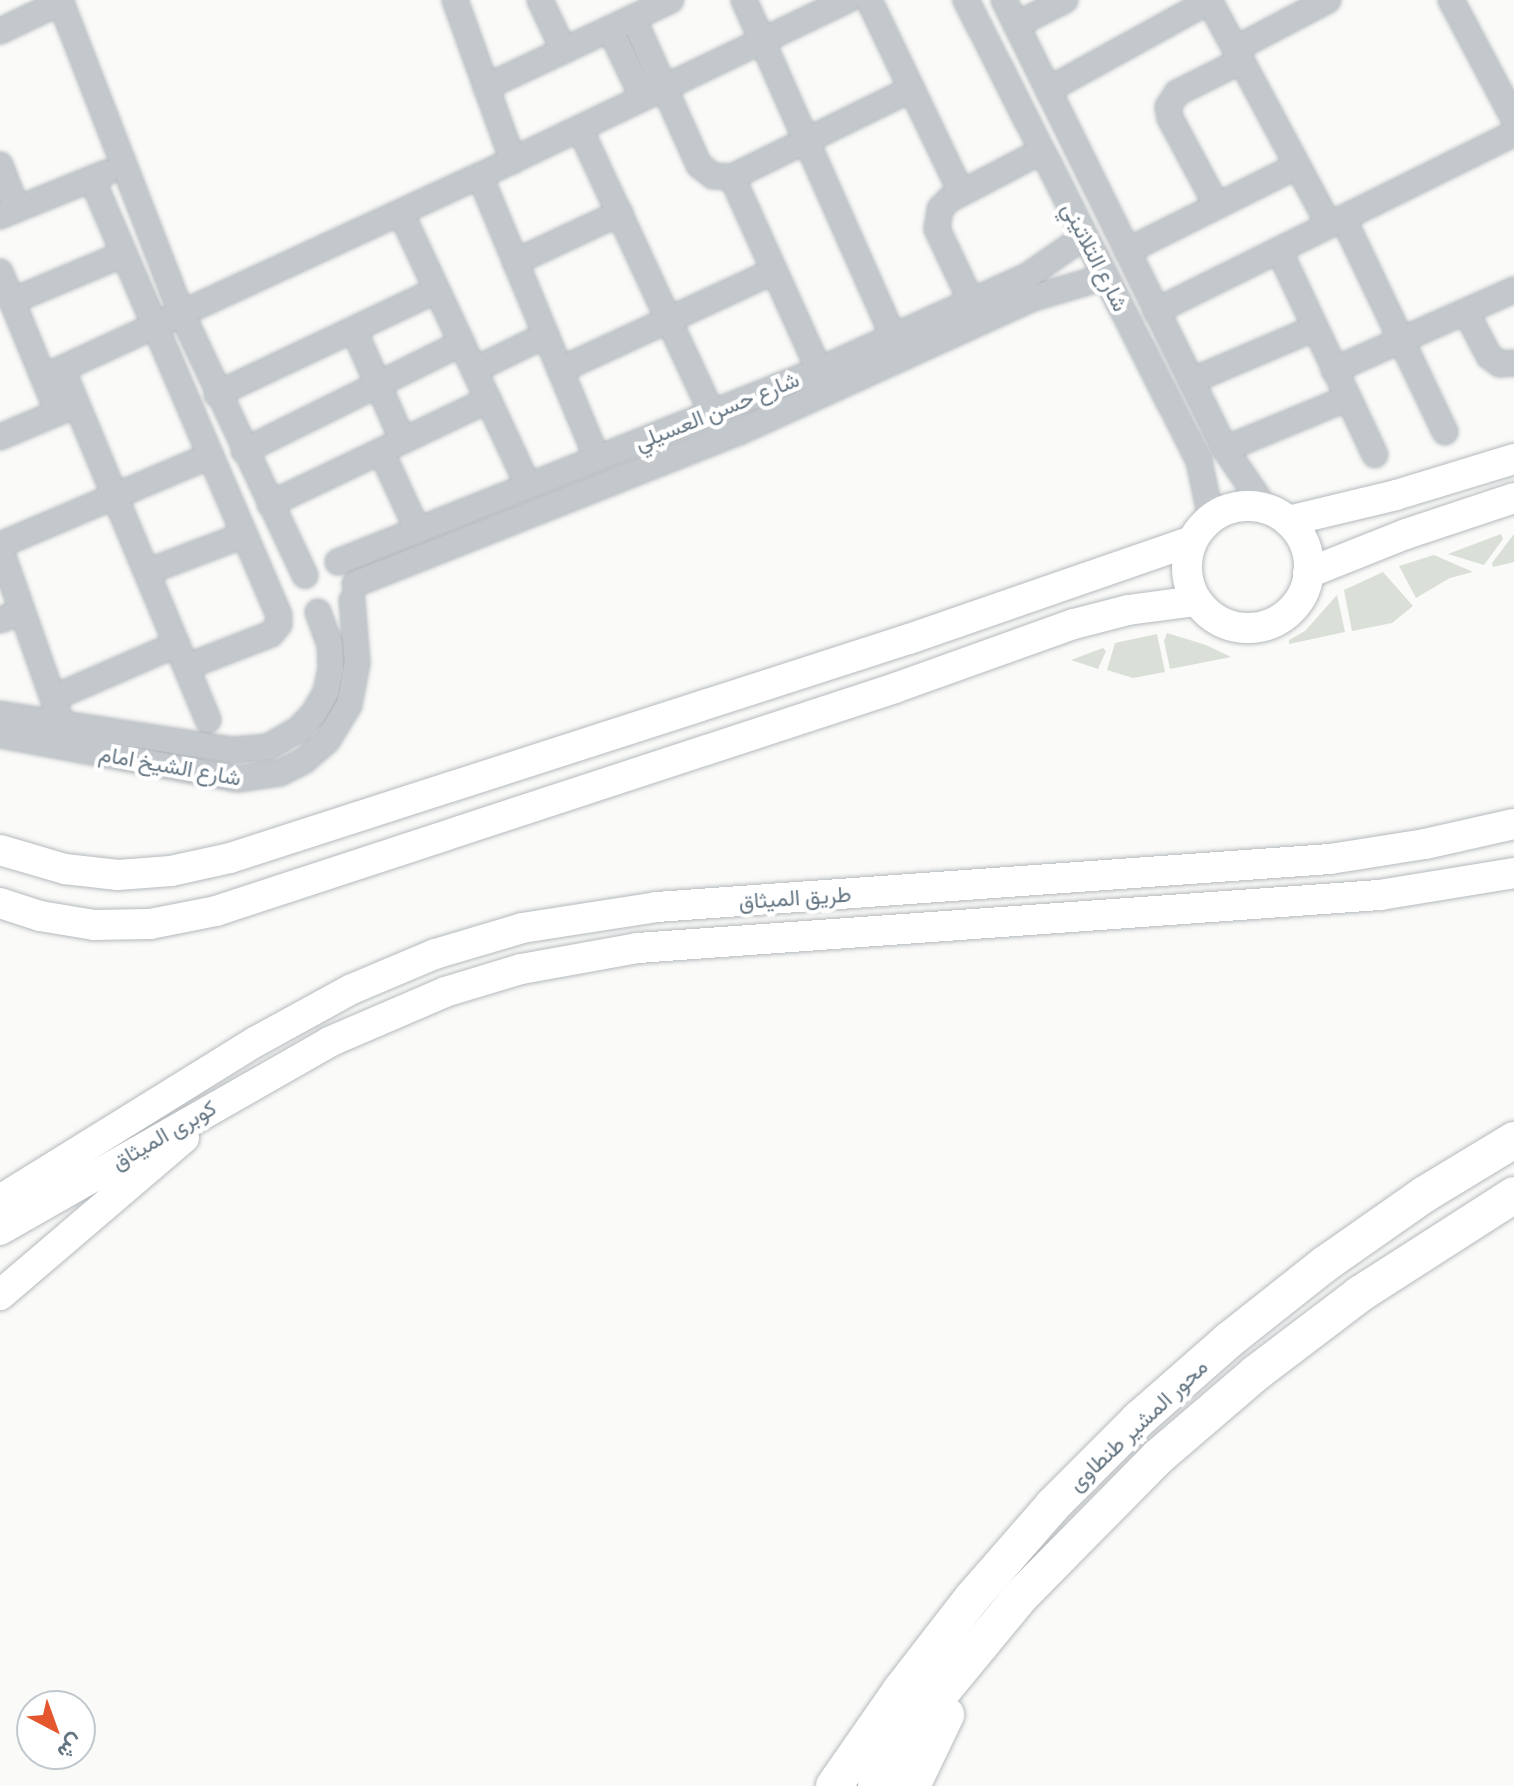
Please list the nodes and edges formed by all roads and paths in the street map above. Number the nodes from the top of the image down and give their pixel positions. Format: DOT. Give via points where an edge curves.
graph roads {
  1 [pos="455,0"];
  2 [pos="540,0"];
  3 [pos="671,0"];
  4 [pos="744,0"];
  5 [pos="869,0"];
  6 [pos="966,0"];
  7 [pos="1004,0"];
  8 [pos="1065,0"];
  9 [pos="1328,0"];
  10 [pos="1451,0"];
  11 [pos="60,1"];
  12 [pos="1209,1"];
  13 [pos="835,3"];
  14 [pos="633,18"];
  15 [pos="1016,25"];
  16 [pos="610,29"];
  17 [pos="0,31"];
  18 [pos="762,41"];
  19 [pos="564,51"];
  20 [pos="1238,55"];
  21 [pos="486,87"];
  22 [pos="666,87"];
  23 [pos="912,89"];
  24 [pos="1048,90"];
  25 [pos="643,98"];
  26 [pos="1512,110"];
  27 [pos="580,129"];
  28 [pos="1514,133"];
  29 [pos="806,141"];
  30 [pos="1042,151"];
  31 [pos="513,161"];
  32 [pos="0,165"];
  33 [pos="123,166"];
  34 [pos="1297,166"];
  35 [pos="480,176"];
  36 [pos="732,177"];
  37 [pos="92,179"];
  38 [pos="961,192"];
  39 [pos="1217,206"];
  40 [pos="8,212"];
  41 [pos="401,213"];
  42 [pos="620,213"];
  43 [pos="1336,222"];
  44 [pos="1085,236"];
  45 [pos="1279,250"];
  46 [pos="1127,251"];
  47 [pos="124,254"];
  48 [pos="1060,257"];
  49 [pos="515,262"];
  50 [pos="774,271"];
  51 [pos="0,272"];
  52 [pos="1105,277"];
  53 [pos="1073,284"];
  54 [pos="437,290"];
  55 [pos="1514,290"];
  56 [pos="12,301"];
  57 [pos="972,303"];
  58 [pos="1156,311"];
  59 [pos="1466,312"];
  60 [pos="182,314"];
  61 [pos="669,319"];
  62 [pos="155,326"];
  63 [pos="1315,328"];
  64 [pos="354,330"];
  65 [pos="546,335"];
  66 [pos="893,337"];
  67 [pos="1401,340"];
  68 [pos="462,343"];
  69 [pos="1514,363"];
  70 [pos="474,370"];
  71 [pos="560,370"];
  72 [pos="819,370"];
  73 [pos="1334,370"];
  74 [pos="53,373"];
  75 [pos="1191,381"];
  76 [pos="378,385"];
  77 [pos="217,394"];
  78 [pos="1348,398"];
  79 [pos="488,400"];
  80 [pos="68,408"];
  81 [pos="712,414"];
  82 [pos="1445,432"];
  83 [pos="0,437"];
  84 [pos="392,446"];
  85 [pos="1225,449"];
  86 [pos="244,451"];
  87 [pos="1375,455"];
  88 [pos="210,456"];
  89 [pos="597,459"];
  90 [pos="1514,459"];
  91 [pos="528,485"];
  92 [pos="115,496"];
  93 [pos="1514,498"];
  94 [pos="270,504"];
  95 [pos="1277,515"];
  96 [pos="417,529"];
  97 [pos="1202,530"];
  98 [pos="244,535"];
  99 [pos="0,546"];
  100 [pos="338,562"];
  101 [pos="147,572"];
  102 [pos="1308,573"];
  103 [pos="305,575"];
  104 [pos="353,592"];
  105 [pos="1196,601"];
  106 [pos="318,612"];
  107 [pos="11,616"];
  108 [pos="182,656"];
  109 [pos="53,698"];
  110 [pos="0,714"];
  111 [pos="208,720"];
  112 [pos="62,724"];
  113 [pos="0,735"];
  114 [pos="1514,824"];
  115 [pos="0,850"];
  116 [pos="1514,873"];
  117 [pos="0,903"];
  118 [pos="329,1042"];
  119 [pos="230,1096"];
  120 [pos="122,1125"];
  121 [pos="1514,1140"];
  122 [pos="0,1177"];
  123 [pos="1514,1195"];
  124 [pos="0,1220"];
  125 [pos="0,1295"];
  126 [pos="982,1641"];
  127 [pos="834,1786"];
  128 [pos="876,1786"];
  129 [pos="912,1786"];
  1 -- 21 [label="street"];
  2 -- 19 [label="street"];
  3 -- 14 [label="street"];
  4 -- 18 [label="street"];
  5 -- 23 [label="street"];
  6 -- 30 [label="street, شارع التلاتيني"];
  7 -- 15 [label="street, شارع التلاتيني"];
  8 -- 15 [label="street"];
  9 -- 20 [label="street"];
  10 -- 26 [label="street"];
  11 -- 17 [label="street"];
  11 -- 33 [label="street"];
  12 -- 20 [label="street"];
  12 -- 24 [label="street"];
  13 -- 18 [label="street"];
  14 -- 16 [label="street"];
  14 -- 22 [label="street"];
  15 -- 24 [label="street, شارع التلاتيني"];
  16 -- 19 [label="street"];
  16 -- 25 [label="street"];
  18 -- 22 [label="street"];
  18 -- 29 [label="street"];
  19 -- 21 [label="street"];
  20 -- 34 [label="street"];
  20 -- 39 [label="street" via="1177,93 1168,107"];
  21 -- 31 [label="street"];
  22 -- 25 [label="street"];
  22 -- 36 [label="street" via="699,165 713,176"];
  23 -- 29 [label="street"];
  23 -- 38 [label="street"];
  24 -- 46 [label="street, شارع التلاتيني"];
  25 -- 27 [label="street"];
  27 -- 31 [label="street"];
  27 -- 42 [label="street"];
  28 -- 43 [label="street"];
  29 -- 36 [label="street"];
  29 -- 66 [label="street"];
  30 -- 38 [label="street"];
  30 -- 44 [label="street, شارع التلاتيني"];
  31 -- 35 [label="street"];
  32 -- 40 [label="street"];
  33 -- 37 [label="street"];
  33 -- 60 [label="street"];
  34 -- 39 [label="street"];
  34 -- 43 [label="street"];
  35 -- 41 [label="street"];
  35 -- 49 [label="street"];
  36 -- 50 [label="street"];
  37 -- 40 [label="street"];
  37 -- 47 [label="street"];
  38 -- 57 [label="street" via="944,203 936,222"];
  39 -- 46 [label="street"];
  41 -- 54 [label="street"];
  41 -- 60 [label="street"];
  42 -- 49 [label="street"];
  42 -- 61 [label="street"];
  43 -- 45 [label="street"];
  43 -- 67 [label="street"];
  44 -- 48 [label="street, شارع حسن العسيلي"];
  44 -- 52 [label="street, شارع التلاتيني"];
  45 -- 58 [label="street"];
  45 -- 63 [label="street"];
  46 -- 58 [label="street, شارع التلاتيني"];
  47 -- 56 [label="street"];
  47 -- 62 [label="street"];
  48 -- 53 [label="street"];
  48 -- 57 [label="street, شارع حسن العسيلي"];
  49 -- 65 [label="street"];
  50 -- 61 [label="street"];
  50 -- 72 [label="street"];
  51 -- 56 [label="street"];
  52 -- 53 [label="street, شارع حسن العسيلي"];
  52 -- 97 [label="street, شارع التلاتيني" via="1199,461"];
  53 -- 104 [label="street, شارع حسن العسيلي" via="711,444"];
  54 -- 64 [label="street"];
  54 -- 68 [label="street"];
  55 -- 59 [label="street"];
  56 -- 74 [label="street"];
  57 -- 66 [label="street, شارع حسن العسيلي"];
  58 -- 75 [label="street, شارع التلاتيني"];
  59 -- 67 [label="street"];
  59 -- 69 [label="street" via="1489,356 1500,364"];
  60 -- 62 [label="street"];
  60 -- 77 [label="street"];
  61 -- 71 [label="street"];
  61 -- 81 [label="street"];
  62 -- 74 [label="street"];
  62 -- 88 [label="street"];
  63 -- 73 [label="street"];
  63 -- 75 [label="street"];
  64 -- 76 [label="street"];
  64 -- 77 [label="street"];
  65 -- 70 [label="street"];
  65 -- 71 [label="street"];
  66 -- 72 [label="street, شارع حسن العسيلي"];
  67 -- 73 [label="street"];
  67 -- 82 [label="street"];
  68 -- 70 [label="street"];
  68 -- 76 [label="street"];
  70 -- 79 [label="street"];
  71 -- 89 [label="street"];
  72 -- 81 [label="street, شارع حسن العسيلي"];
  73 -- 78 [label="street"];
  74 -- 80 [label="street"];
  75 -- 85 [label="street, شارع التلاتيني"];
  76 -- 84 [label="street"];
  76 -- 86 [label="street"];
  77 -- 86 [label="street"];
  78 -- 85 [label="street"];
  78 -- 87 [label="street"];
  79 -- 84 [label="street"];
  79 -- 91 [label="street"];
  80 -- 83 [label="street"];
  80 -- 92 [label="street"];
  81 -- 89 [label="street, شارع حسن العسيلي"];
  84 -- 94 [label="street"];
  84 -- 96 [label="street"];
  85 -- 95 [label="street, شارع التلاتيني"];
  86 -- 94 [label="street"];
  88 -- 92 [label="street"];
  88 -- 98 [label="street"];
  89 -- 91 [label="street, شارع حسن العسيلي"];
  90 -- 95 [label="main road" via="1396,495"];
  91 -- 96 [label="street, شارع حسن العسيلي"];
  92 -- 99 [label="street"];
  92 -- 101 [label="street"];
  93 -- 102 [label="main road"];
  94 -- 103 [label="street"];
  95 -- 97 [label="main road" via="1243,506"];
  95 -- 102 [label="main road" via="1302,539"];
  96 -- 100 [label="street, شارع حسن العسيلي"];
  97 -- 105 [label="main road" via="1187,578"];
  97 -- 115 [label="main road" via="909,639 230,858 118,875 65,869"];
  98 -- 101 [label="street"];
  98 -- 108 [label="street" via="279,624 271,634"];
  99 -- 107 [label="street"];
  100 -- 103 [label="street" via="319,562"];
  100 -- 104 [label="street" via="350,571"];
  101 -- 108 [label="street"];
  102 -- 105 [label="main road" via="1294,607 1262,627 1225,625"];
  103 -- 106 [label="street" via="302,594"];
  104 -- 106 [label="street" via="337,613"];
  104 -- 113 [label="street, شارع الشيخ امام" via="357,663 349,705 336,730 316,751 280,773 238,779"];
  105 -- 117 [label="main road" via="1074,624 869,697 216,911 150,924 94,925"];
  106 -- 112 [label="street, شارع الشيخ امام" via="330,645 329,680 307,722 279,742 233,750"];
  107 -- 109 [label="street"];
  108 -- 109 [label="street"];
  108 -- 111 [label="street"];
  109 -- 112 [label="street"];
  110 -- 112 [label="street, شارع الشيخ امام"];
  114 -- 120 [label="main road, طريق الميثاق" via="1330,859 657,907 522,928 435,954 352,989"];
  116 -- 118 [label="main road, طريق الميثاق" via="1380,895 598,953 470,984"];
  118 -- 119 [label="main road, كوبرى الميثاق"];
  119 -- 124 [label="main road, كوبرى الميثاق"];
  119 -- 125 [label="main road"];
  120 -- 122 [label="main road"];
  120 -- 124 [label="main road, كوبرى الميثاق"];
  121 -- 127 [label="highway, محور المشير طنطاوى" via="1325,1264 1139,1419 1053,1505 972,1598"];
  123 -- 126 [label="highway, محور المشير طنطاوى" via="1360,1294 1216,1406 1083,1529"];
  126 -- 128 [label="highway, محور المشير طنطاوى"];
  126 -- 129 [label="highway"];
}
